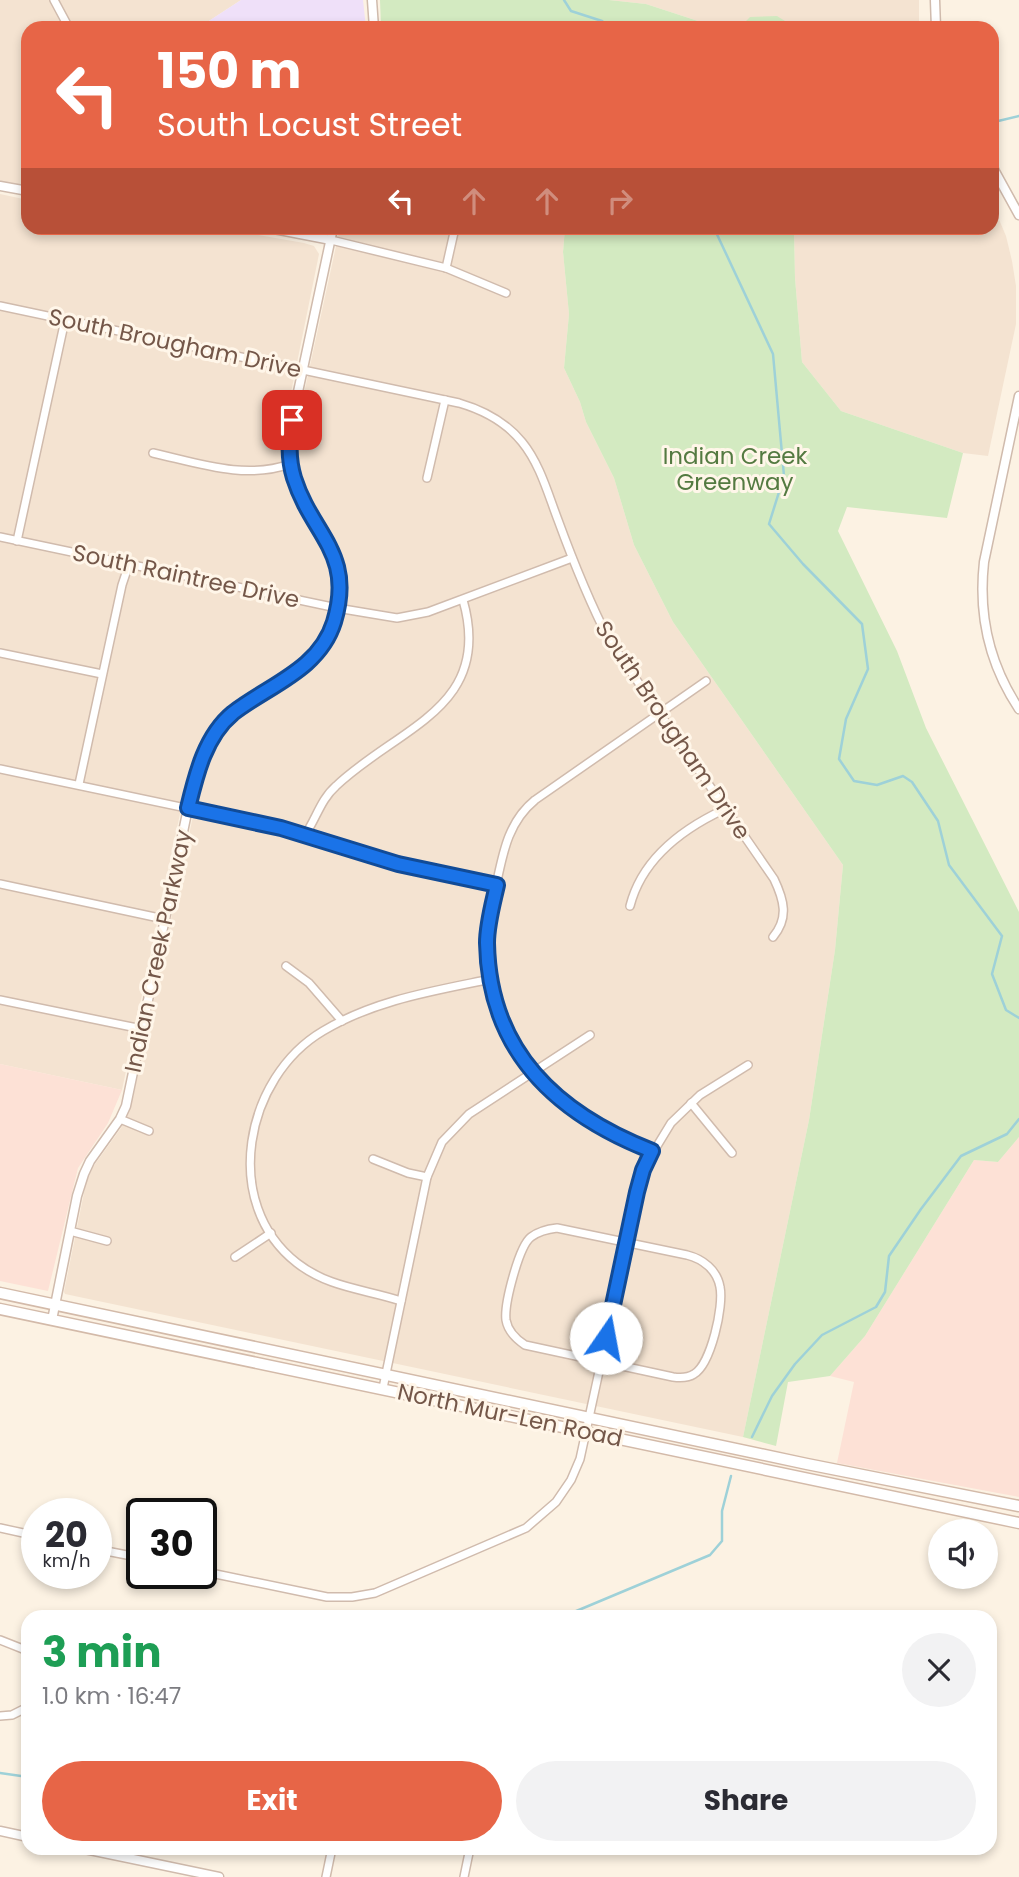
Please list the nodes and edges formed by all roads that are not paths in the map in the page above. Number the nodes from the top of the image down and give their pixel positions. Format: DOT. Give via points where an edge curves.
graph roads {
  1 [pos="54,0"];
  2 [pos="372,0"];
  3 [pos="935,0"];
  4 [pos="65,21"];
  5 [pos="374,21"];
  6 [pos="936,21"];
  7 [pos="999,179"];
  8 [pos="0,186"];
  9 [pos="21,190"];
  10 [pos="1019,215"];
  11 [pos="305,235"];
  12 [pos="332,235"];
  13 [pos="453,235"];
  14 [pos="331,240"];
  15 [pos="446,268"];
  16 [pos="506,293"];
  17 [pos="0,306"];
  18 [pos="65,320"];
  19 [pos="303,370"];
  20 [pos="1019,396"];
  21 [pos="445,400"];
  22 [pos="153,453"];
  23 [pos="290,464"];
  24 [pos="427,478"];
  25 [pos="0,537"];
  26 [pos="17,541"];
  27 [pos="572,558"];
  28 [pos="129,565"];
  29 [pos="463,600"];
  30 [pos="337,608"];
  31 [pos="0,653"];
  32 [pos="102,674"];
  33 [pos="706,681"];
  34 [pos="1019,709"];
  35 [pos="659,714"];
  36 [pos="0,769"];
  37 [pos="79,784"];
  38 [pos="188,808"];
  39 [pos="725,808"];
  40 [pos="305,835"];
  41 [pos="0,884"];
  42 [pos="497,885"];
  43 [pos="630,906"];
  44 [pos="164,919"];
  45 [pos="773,937"];
  46 [pos="286,966"];
  47 [pos="491,979"];
  48 [pos="0,1000"];
  49 [pos="342,1021"];
  50 [pos="142,1029"];
  51 [pos="590,1035"];
  52 [pos="748,1065"];
  53 [pos="533,1072"];
  54 [pos="691,1103"];
  55 [pos="120,1119"];
  56 [pos="149,1130"];
  57 [pos="652,1151"];
  58 [pos="732,1153"];
  59 [pos="373,1159"];
  60 [pos="427,1177"];
  61 [pos="70,1231"];
  62 [pos="271,1233"];
  63 [pos="107,1241"];
  64 [pos="627,1242"];
  65 [pos="235,1258"];
  66 [pos="0,1293"];
  67 [pos="401,1301"];
  68 [pos="55,1304"];
  69 [pos="0,1309"];
  70 [pos="52,1320"];
  71 [pos="601,1362"];
  72 [pos="386,1375"];
  73 [pos="383,1388"];
  74 [pos="589,1418"];
  75 [pos="587,1431"];
  76 [pos="1019,1506"];
  77 [pos="1019,1523"];
  78 [pos="0,1528"];
  79 [pos="21,1533"];
  80 [pos="217,1574"];
  81 [pos="0,1640"];
  82 [pos="21,1648"];
  83 [pos="21,1710"];
  84 [pos="0,1716"];
  85 [pos="0,1831"];
  86 [pos="21,1836"];
  87 [pos="114,1855"];
  88 [pos="331,1855"];
  89 [pos="469,1855"];
  90 [pos="219,1877"];
  91 [pos="326,1877"];
  92 [pos="464,1877"];
  1 -- 4 [label="street"];
  2 -- 5 [label="street"];
  3 -- 6 [label="street"];
  7 -- 10 [label="street"];
  8 -- 9 [label="street"];
  11 -- 14 [label="street"];
  12 -- 14 [label="street, Indian Creek Parkway"];
  13 -- 15 [label="street"];
  14 -- 15 [label="street"];
  14 -- 19 [label="street, Indian Creek Parkway"];
  15 -- 16 [label="street"];
  17 -- 18 [label="street, South Brougham Drive"];
  18 -- 19 [label="street, South Brougham Drive"];
  18 -- 26 [label="street"];
  19 -- 21 [label="street, South Brougham Drive"];
  19 -- 23 [label="street, Indian Creek Parkway" via="289,441"];
  20 -- 34 [label="street" via="984,562 982,606 994,663"];
  21 -- 24 [label="street"];
  21 -- 27 [label="street, South Brougham Drive" via="487,413 523,443 537,466"];
  22 -- 23 [label="street" via="240,471"];
  23 -- 30 [label="street, Indian Creek Parkway" via="301,496 335,557 340,582"];
  25 -- 26 [label="street, South Raintree Drive"];
  26 -- 28 [label="street, South Raintree Drive"];
  27 -- 29 [label="street, South Raintree Drive"];
  27 -- 35 [label="street, South Brougham Drive" via="609,640"];
  28 -- 30 [label="street, South Raintree Drive"];
  28 -- 32 [label="street"];
  29 -- 30 [label="street, South Raintree Drive" via="408,617"];
  29 -- 40 [label="street" via="469,648 454,691 431,716 334,787"];
  30 -- 38 [label="street, Indian Creek Parkway" via="325,642 308,664 232,714 221,727 204,754"];
  31 -- 32 [label="street"];
  32 -- 37 [label="street"];
  33 -- 35 [label="street"];
  35 -- 39 [label="street, South Brougham Drive"];
  35 -- 42 [label="street" via="527,807 508,836"];
  36 -- 37 [label="street"];
  37 -- 38 [label="street"];
  38 -- 40 [label="street"];
  38 -- 44 [label="street, Indian Creek Parkway"];
  39 -- 43 [label="street" via="654,858 641,876"];
  39 -- 45 [label="street, South Brougham Drive" via="778,888 783,916"];
  40 -- 42 [label="street" via="377,859"];
  41 -- 44 [label="street"];
  42 -- 47 [label="street" via="487,942"];
  44 -- 50 [label="street, Indian Creek Parkway"];
  46 -- 49 [label="street" via="310,983"];
  47 -- 49 [label="street" via="414,994"];
  47 -- 53 [label="street" via="499,1015"];
  48 -- 50 [label="street"];
  49 -- 62 [label="street" via="294,1052 259,1110 250,1165 258,1207"];
  50 -- 55 [label="street, Indian Creek Parkway"];
  51 -- 53 [label="street"];
  52 -- 54 [label="street"];
  53 -- 57 [label="street" via="568,1106 621,1139"];
  53 -- 60 [label="street" via="469,1114 446,1136"];
  54 -- 57 [label="street"];
  54 -- 58 [label="street"];
  55 -- 56 [label="street"];
  55 -- 61 [label="street, Indian Creek Parkway" via="84,1174"];
  57 -- 64 [label="street" via="643,1170"];
  59 -- 60 [label="street"];
  60 -- 67 [label="street"];
  61 -- 63 [label="street"];
  61 -- 68 [label="street, Indian Creek Parkway"];
  62 -- 65 [label="street"];
  62 -- 67 [label="street" via="287,1255 321,1279"];
  64 -- 71 [label="street"];
  64 -- 71 [label="street" via="557,1228 543,1230 523,1246 511,1288 506,1320 515,1338 525,1345"];
  64 -- 71 [label="street" via="696,1257 709,1265 720,1288 720,1302 708,1360 695,1374 682,1378"];
  66 -- 68 [label="main road, North Mur-Len Road"];
  67 -- 72 [label="street"];
  68 -- 70 [label="street, Indian Creek Parkway"];
  68 -- 72 [label="main road, North Mur-Len Road"];
  69 -- 70 [label="main road, North Mur-Len Road"];
  70 -- 73 [label="main road, North Mur-Len Road"];
  71 -- 74 [label="street"];
  72 -- 73 [label="street"];
  72 -- 74 [label="main road, North Mur-Len Road"];
  73 -- 75 [label="main road, North Mur-Len Road"];
  74 -- 75 [label="street"];
  74 -- 76 [label="main road, North Mur-Len Road"];
  75 -- 77 [label="main road, North Mur-Len Road"];
  75 -- 80 [label="street" via="571,1480 537,1520 515,1534 375,1593 327,1597"];
  78 -- 79 [label="street"];
  81 -- 82 [label="street"];
  83 -- 84 [label="street"];
  85 -- 86 [label="street"];
  87 -- 90 [label="street"];
  88 -- 91 [label="street"];
  89 -- 92 [label="street"];
}
